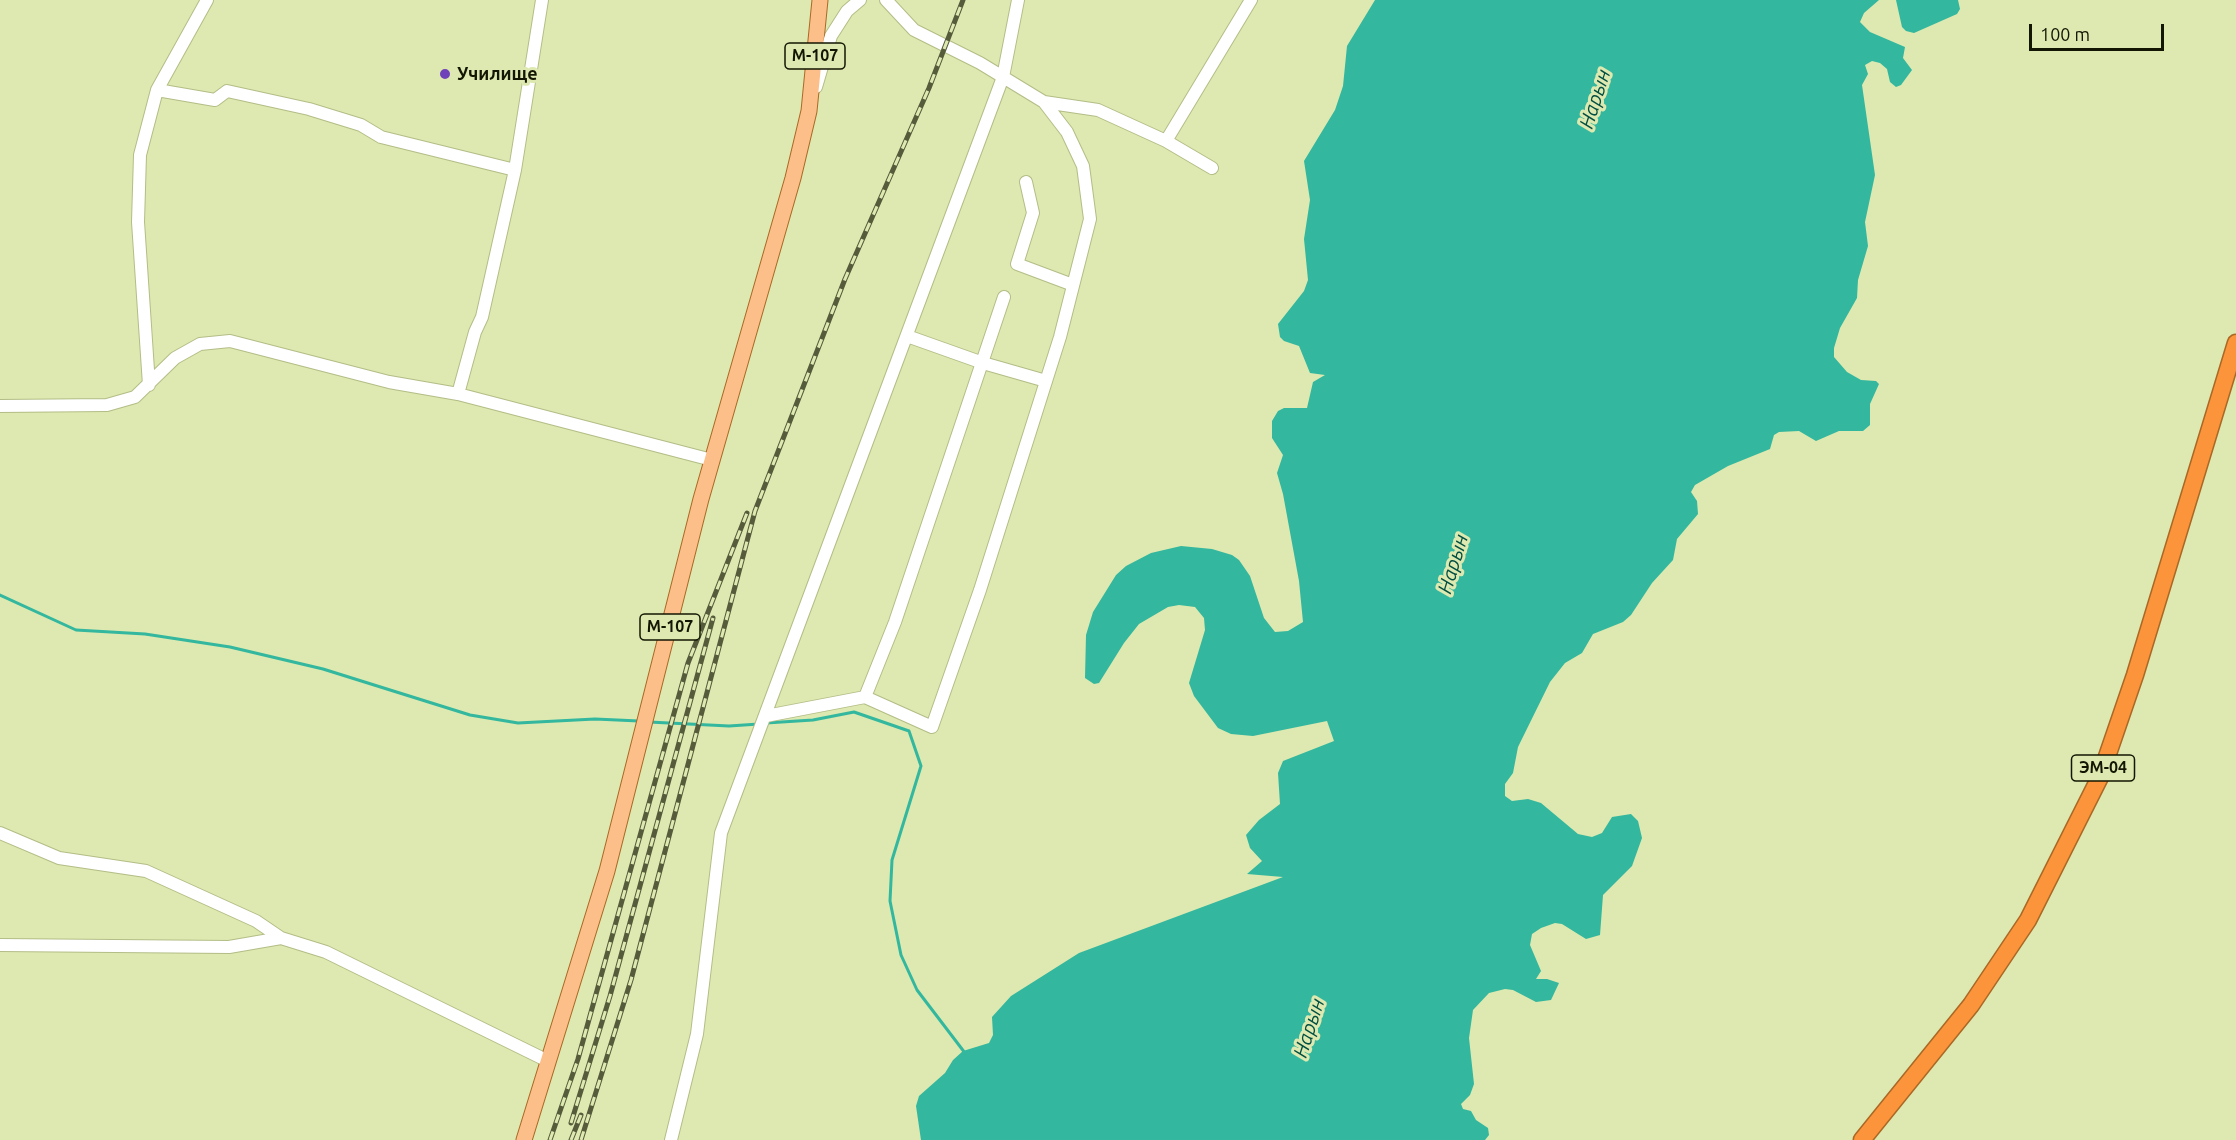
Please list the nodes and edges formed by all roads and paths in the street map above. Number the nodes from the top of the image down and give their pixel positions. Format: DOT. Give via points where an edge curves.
graph roads {
  1 [pos="207,0"];
  2 [pos="542,0"];
  3 [pos="820,0"];
  4 [pos="860,0"];
  5 [pos="886,0"];
  6 [pos="1018,0"];
  7 [pos="1251,0"];
  8 [pos="1003,77"];
  9 [pos="157,90"];
  10 [pos="1044,102"];
  11 [pos="809,111"];
  12 [pos="1167,141"];
  13 [pos="1212,168"];
  14 [pos="515,170"];
  15 [pos="1026,182"];
  16 [pos="1073,285"];
  17 [pos="1004,297"];
  18 [pos="907,336"];
  19 [pos="2236,343"];
  20 [pos="983,363"];
  21 [pos="1046,381"];
  22 [pos="148,385"];
  23 [pos="458,394"];
  24 [pos="0,406"];
  25 [pos="712,460"];
  26 [pos="865,697"];
  27 [pos="766,716"];
  28 [pos="0,833"];
  29 [pos="281,938"];
  30 [pos="0,945"];
  31 [pos="548,1060"];
  32 [pos="524,1140"];
  33 [pos="671,1140"];
  34 [pos="1862,1140"];
  1 -- 9 [label="street"];
  2 -- 14 [label="street"];
  3 -- 11 [label="main road, М-107"];
  4 -- 11 [label="street" via="847,11 831,36"];
  5 -- 8 [label="street" via="914,30"];
  6 -- 8 [label="street"];
  7 -- 12 [label="street"];
  8 -- 10 [label="street"];
  8 -- 18 [label="street"];
  9 -- 14 [label="street" via="216,100 227,91 299,107 361,125 381,137"];
  9 -- 22 [label="street" via="138,172"];
  10 -- 12 [label="street" via="1098,110"];
  10 -- 16 [label="street" via="1067,132 1083,166 1090,219"];
  11 -- 25 [label="main road, М-107"];
  12 -- 13 [label="street"];
  14 -- 23 [label="street" via="482,317"];
  15 -- 16 [label="street" via="1033,213 1017,264"];
  16 -- 21 [label="street"];
  17 -- 20 [label="street"];
  18 -- 20 [label="street"];
  18 -- 27 [label="street"];
  19 -- 34 [label="highway, ЭМ-04" via="2100,777 2028,920 1971,1005"];
  20 -- 21 [label="street"];
  20 -- 26 [label="street" via="895,622"];
  21 -- 26 [label="street" via="932,727"];
  22 -- 23 [label="street" via="175,358 200,344 230,341 389,382"];
  22 -- 24 [label="street" via="135,397 107,405"];
  23 -- 25 [label="street"];
  25 -- 31 [label="main road, М-107" via="607,871"];
  26 -- 27 [label="street"];
  27 -- 33 [label="street" via="721,833 697,1034"];
  28 -- 29 [label="street" via="58,858 146,870 256,921"];
  29 -- 30 [label="street" via="229,947"];
  29 -- 31 [label="street" via="326,952"];
  31 -- 32 [label="main road, М-107"];
}
